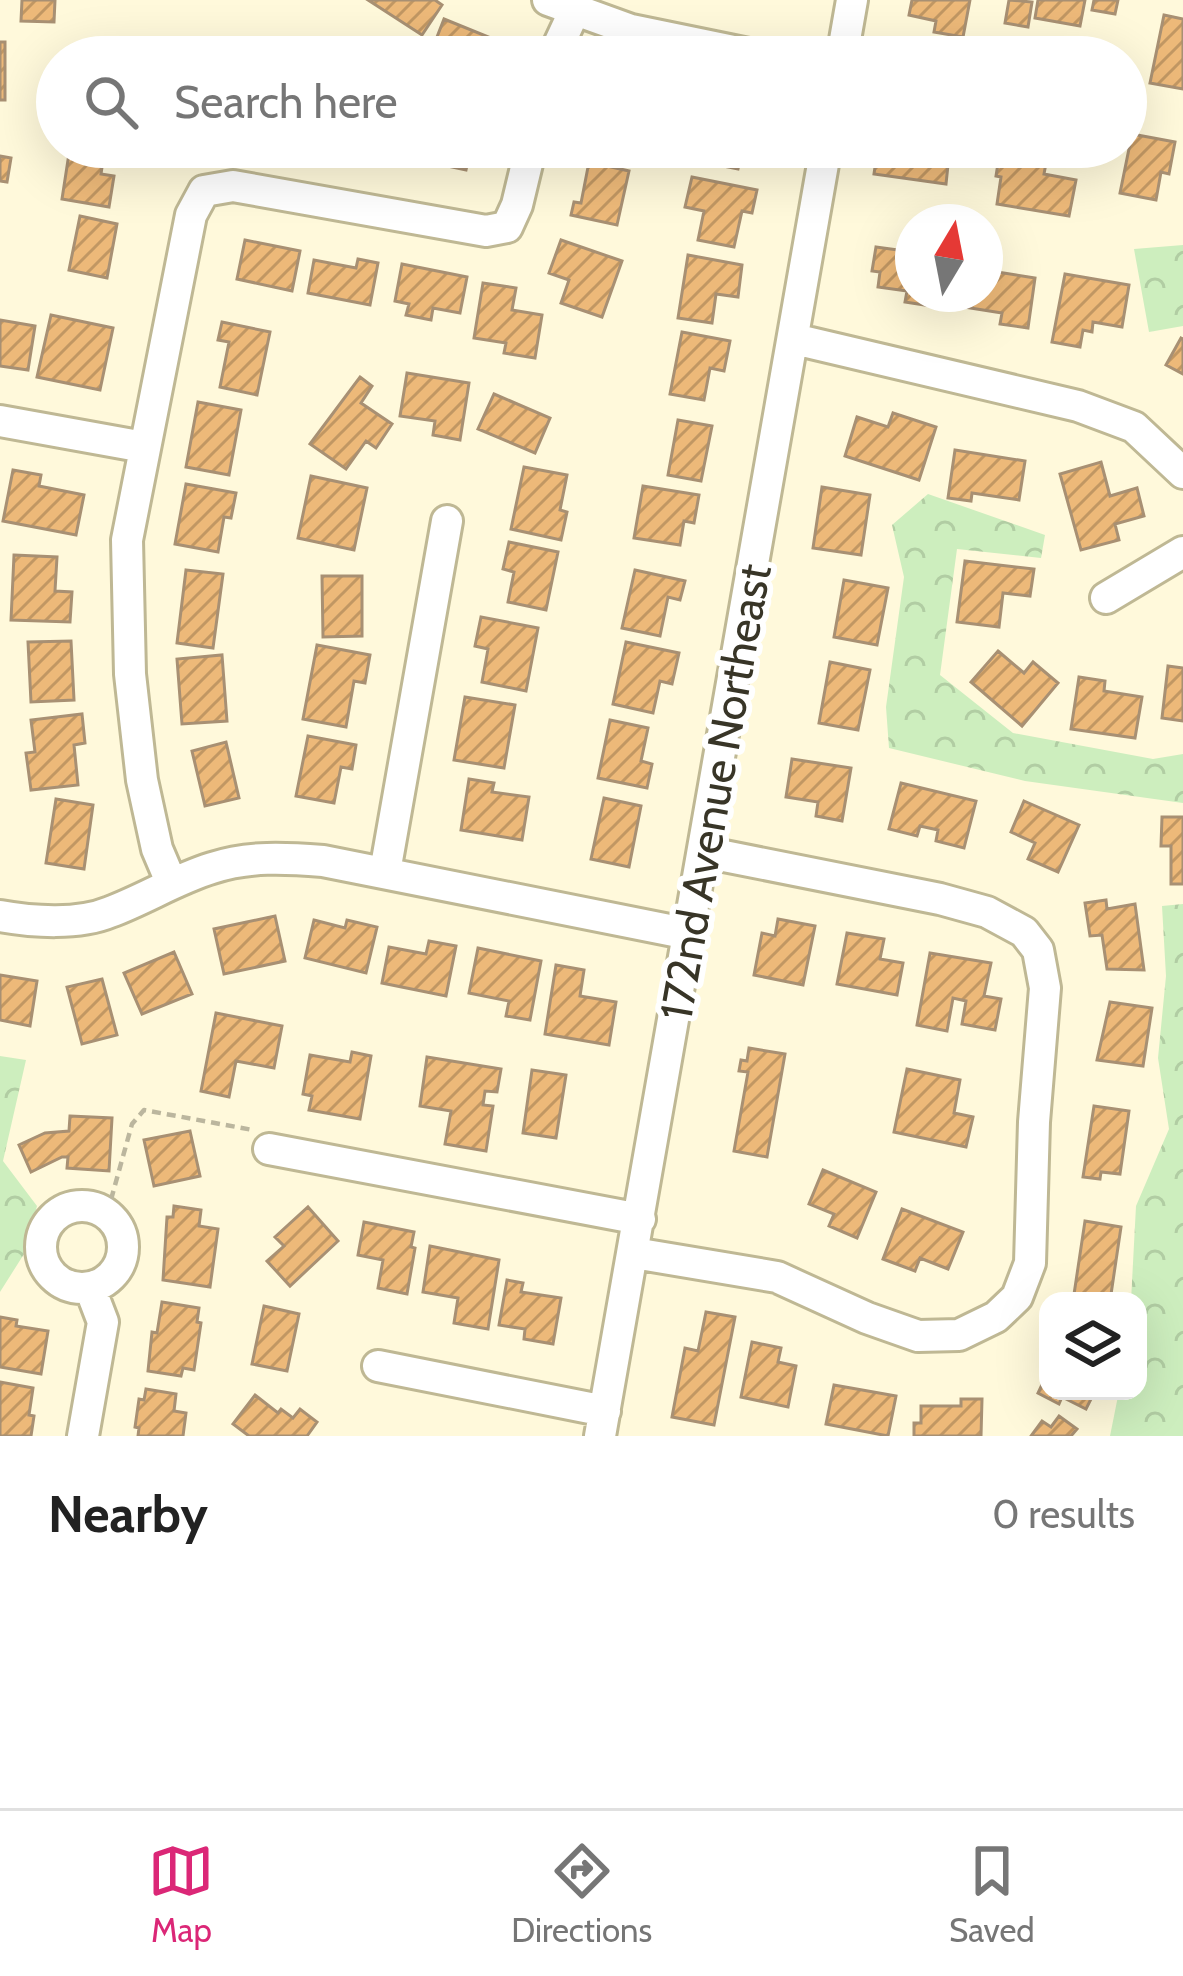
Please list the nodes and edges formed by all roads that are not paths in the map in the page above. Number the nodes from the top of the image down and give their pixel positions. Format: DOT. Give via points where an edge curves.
graph roads {
  1 [pos="852,0"];
  2 [pos="561,6"];
  3 [pos="556,36"];
  4 [pos="660,36"];
  5 [pos="846,36"];
  6 [pos="526,168"];
  7 [pos="822,168"];
  8 [pos="794,339"];
  9 [pos="0,421"];
  10 [pos="144,447"];
  11 [pos="1183,473"];
  12 [pos="446,521"];
  13 [pos="1183,552"];
  14 [pos="1106,598"];
  15 [pos="704,852"];
  16 [pos="385,872"];
  17 [pos="171,882"];
  18 [pos="0,916"];
  19 [pos="689,934"];
  20 [pos="269,1149"];
  21 [pos="640,1219"];
  22 [pos="634,1253"];
  23 [pos="90,1288"];
  24 [pos="378,1366"];
  25 [pos="602,1423"];
  26 [pos="83,1436"];
  1 -- 5 [label="street"];
  2 -- 3 [label="street"];
  2 -- 4 [label="street"];
  6 -- 10 [label="street" via="507,227 486,231 197,183"];
  7 -- 8 [label="street, 172nd Avenue Northeast"];
  8 -- 11 [label="street" via="1078,406 1134,427"];
  8 -- 15 [label="street, 172nd Avenue Northeast"];
  9 -- 10 [label="street"];
  10 -- 17 [label="street" via="128,540 130,674 142,780"];
  12 -- 16 [label="street"];
  13 -- 14 [label="street"];
  15 -- 19 [label="street, 172nd Avenue Northeast"];
  15 -- 22 [label="street" via="940,899 1024,932 1038,950 1045,988 1030,1263 1017,1297 996,1317 958,1336 919,1336 777,1277"];
  16 -- 17 [label="street" via="266,857"];
  16 -- 19 [label="street"];
  17 -- 18 [label="street" via="106,914"];
  19 -- 21 [label="street, 172nd Avenue Northeast"];
  20 -- 21 [label="street"];
  21 -- 22 [label="street, 172nd Avenue Northeast"];
  22 -- 25 [label="street, 172nd Avenue Northeast"];
  23 -- 23 [label="street" via="113,1275 123,1251 107,1214 81,1206 56,1216 41,1252 63,1284"];
  23 -- 26 [label="street" via="104,1322"];
  24 -- 25 [label="street"];
}
